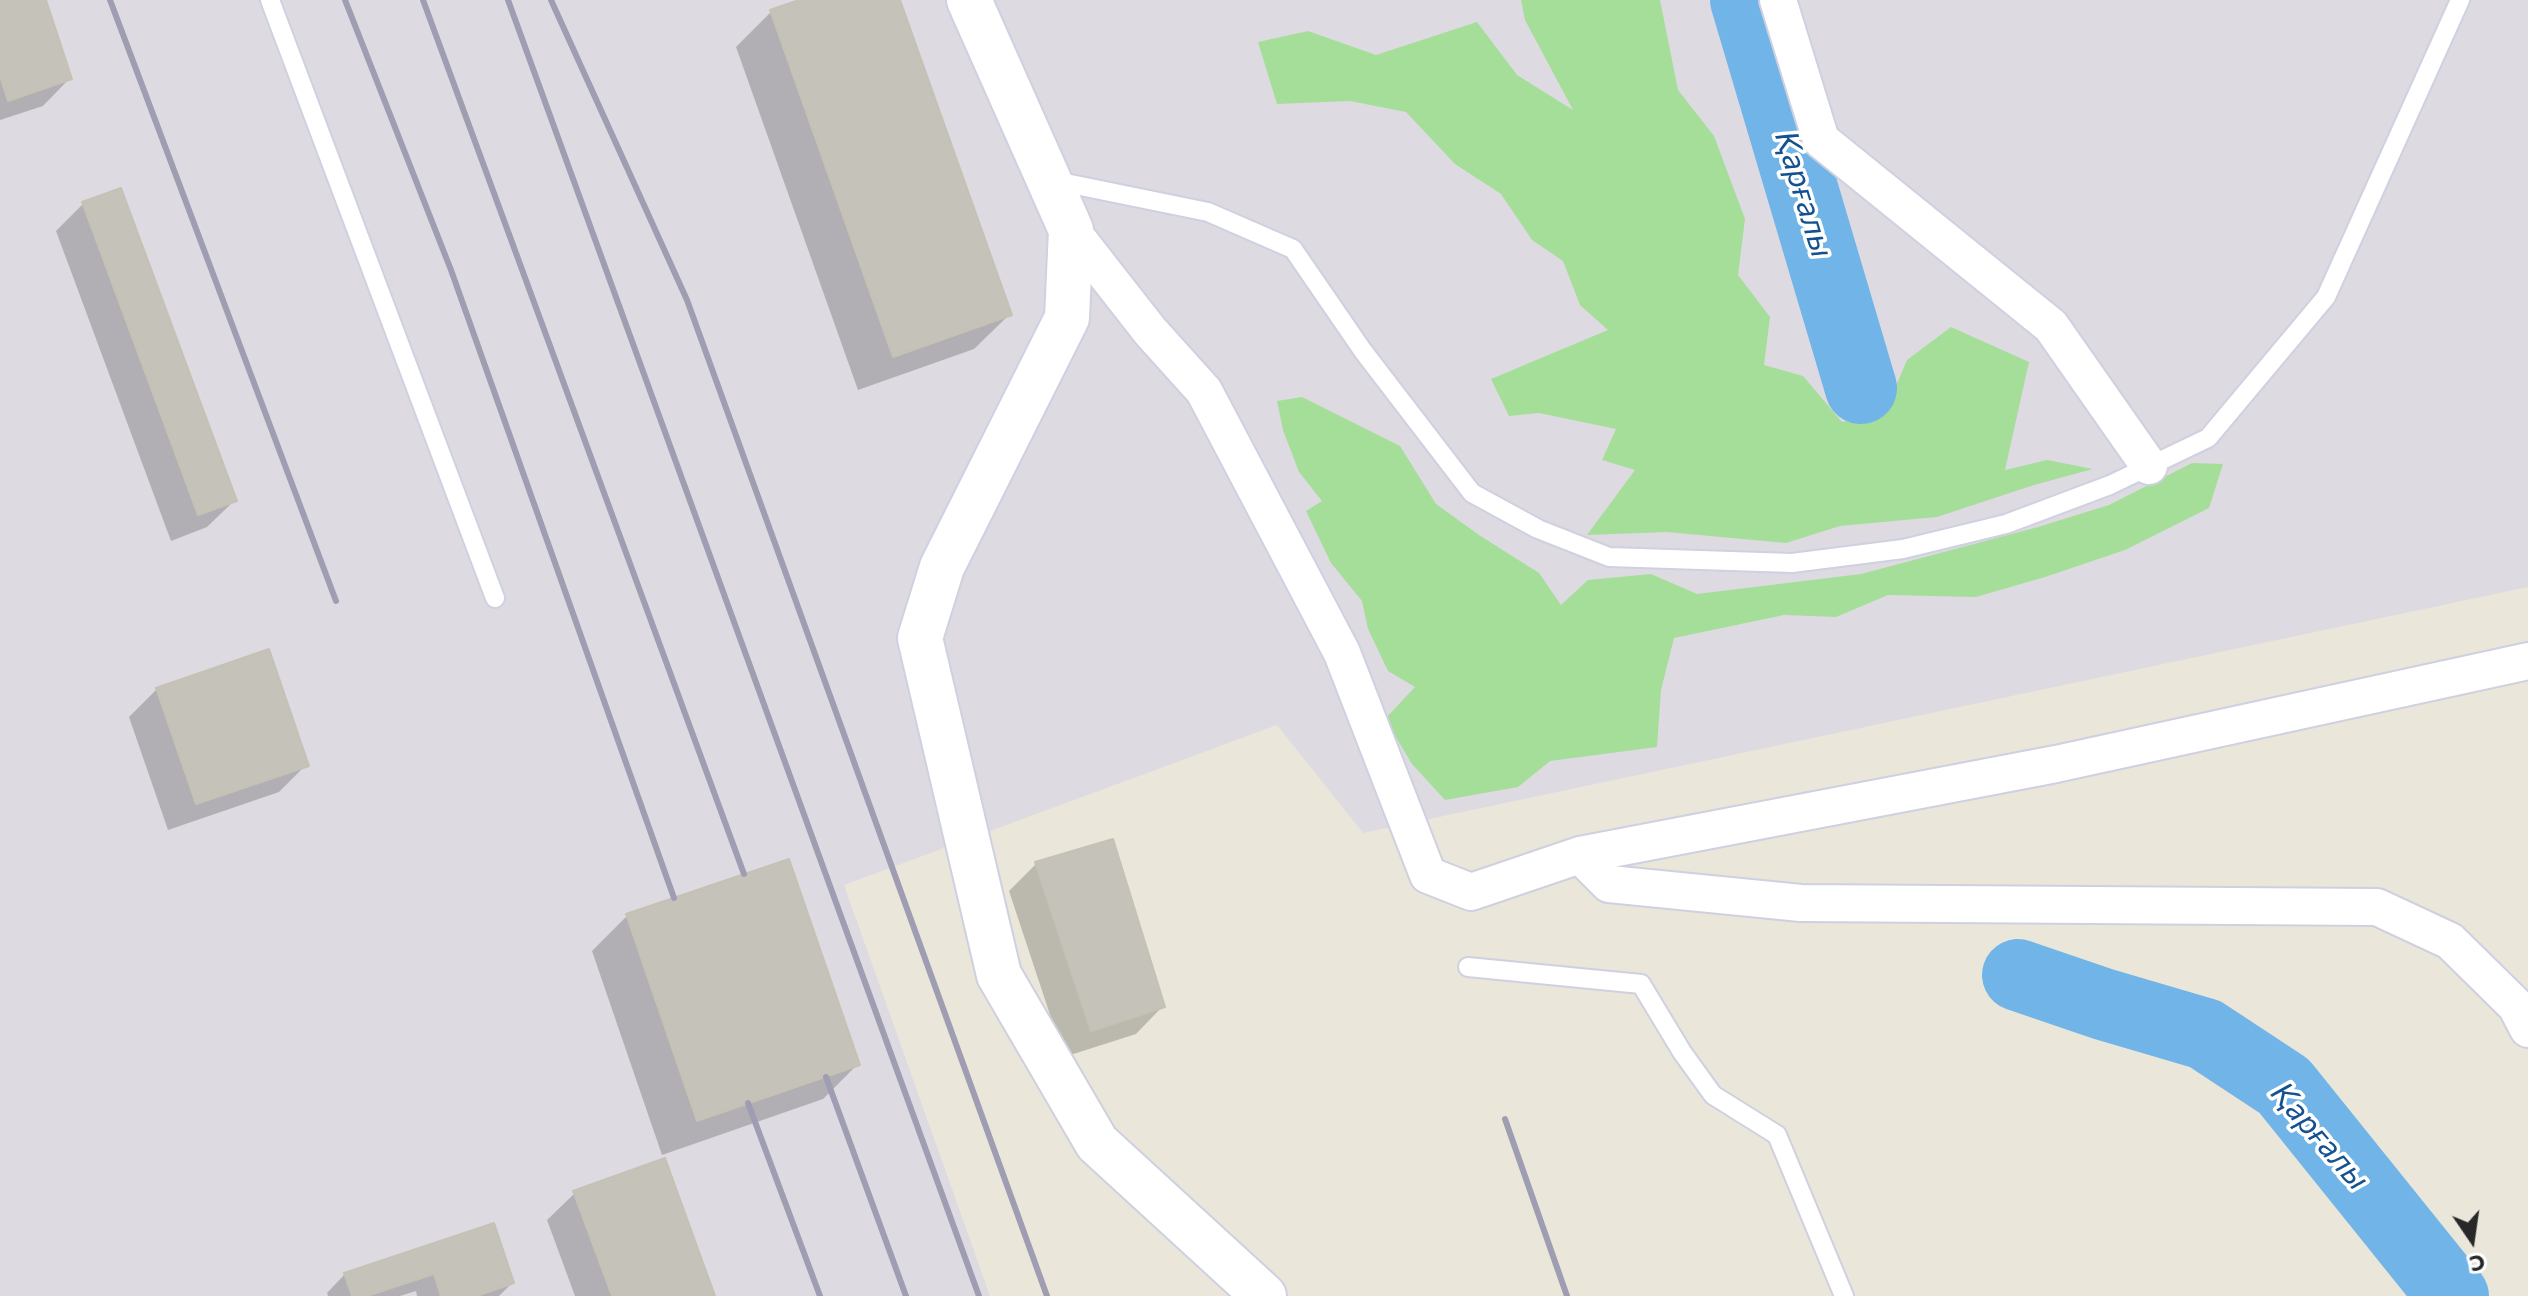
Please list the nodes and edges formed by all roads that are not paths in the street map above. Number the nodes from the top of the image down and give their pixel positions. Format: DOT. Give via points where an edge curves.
graph roads {
  1 [pos="270,0"];
  2 [pos="969,0"];
  3 [pos="1778,0"];
  4 [pos="2460,0"];
  5 [pos="1049,180"];
  6 [pos="1071,230"];
  7 [pos="2149,466"];
  8 [pos="495,598"];
  9 [pos="2528,661"];
  10 [pos="1580,855"];
  11 [pos="1468,967"];
  12 [pos="2528,1029"];
  13 [pos="1264,1296"];
  14 [pos="1844,1296"];
  1 -- 8 [label="lane"];
  2 -- 5 [label="street"];
  3 -- 7 [label="street" via="1821,140 2051,326"];
  4 -- 7 [label="lane" via="2326,297 2208,438"];
  5 -- 6 [label="street"];
  5 -- 7 [label="lane" via="1208,212 1293,249 1472,493 1538,529 1609,557 1792,563 1903,549 2006,524"];
  6 -- 10 [label="street" via="1204,391 1342,653 1428,875 1471,892"];
  6 -- 13 [label="street" via="1067,318 942,567 920,638 999,975 1097,1143"];
  9 -- 10 [label="street" via="2056,764"];
  10 -- 12 [label="street" via="1609,884 1801,903 2377,907 2450,941 2516,1006"];
  11 -- 14 [label="lane" via="1641,984 1713,1095 1777,1135"];
}
